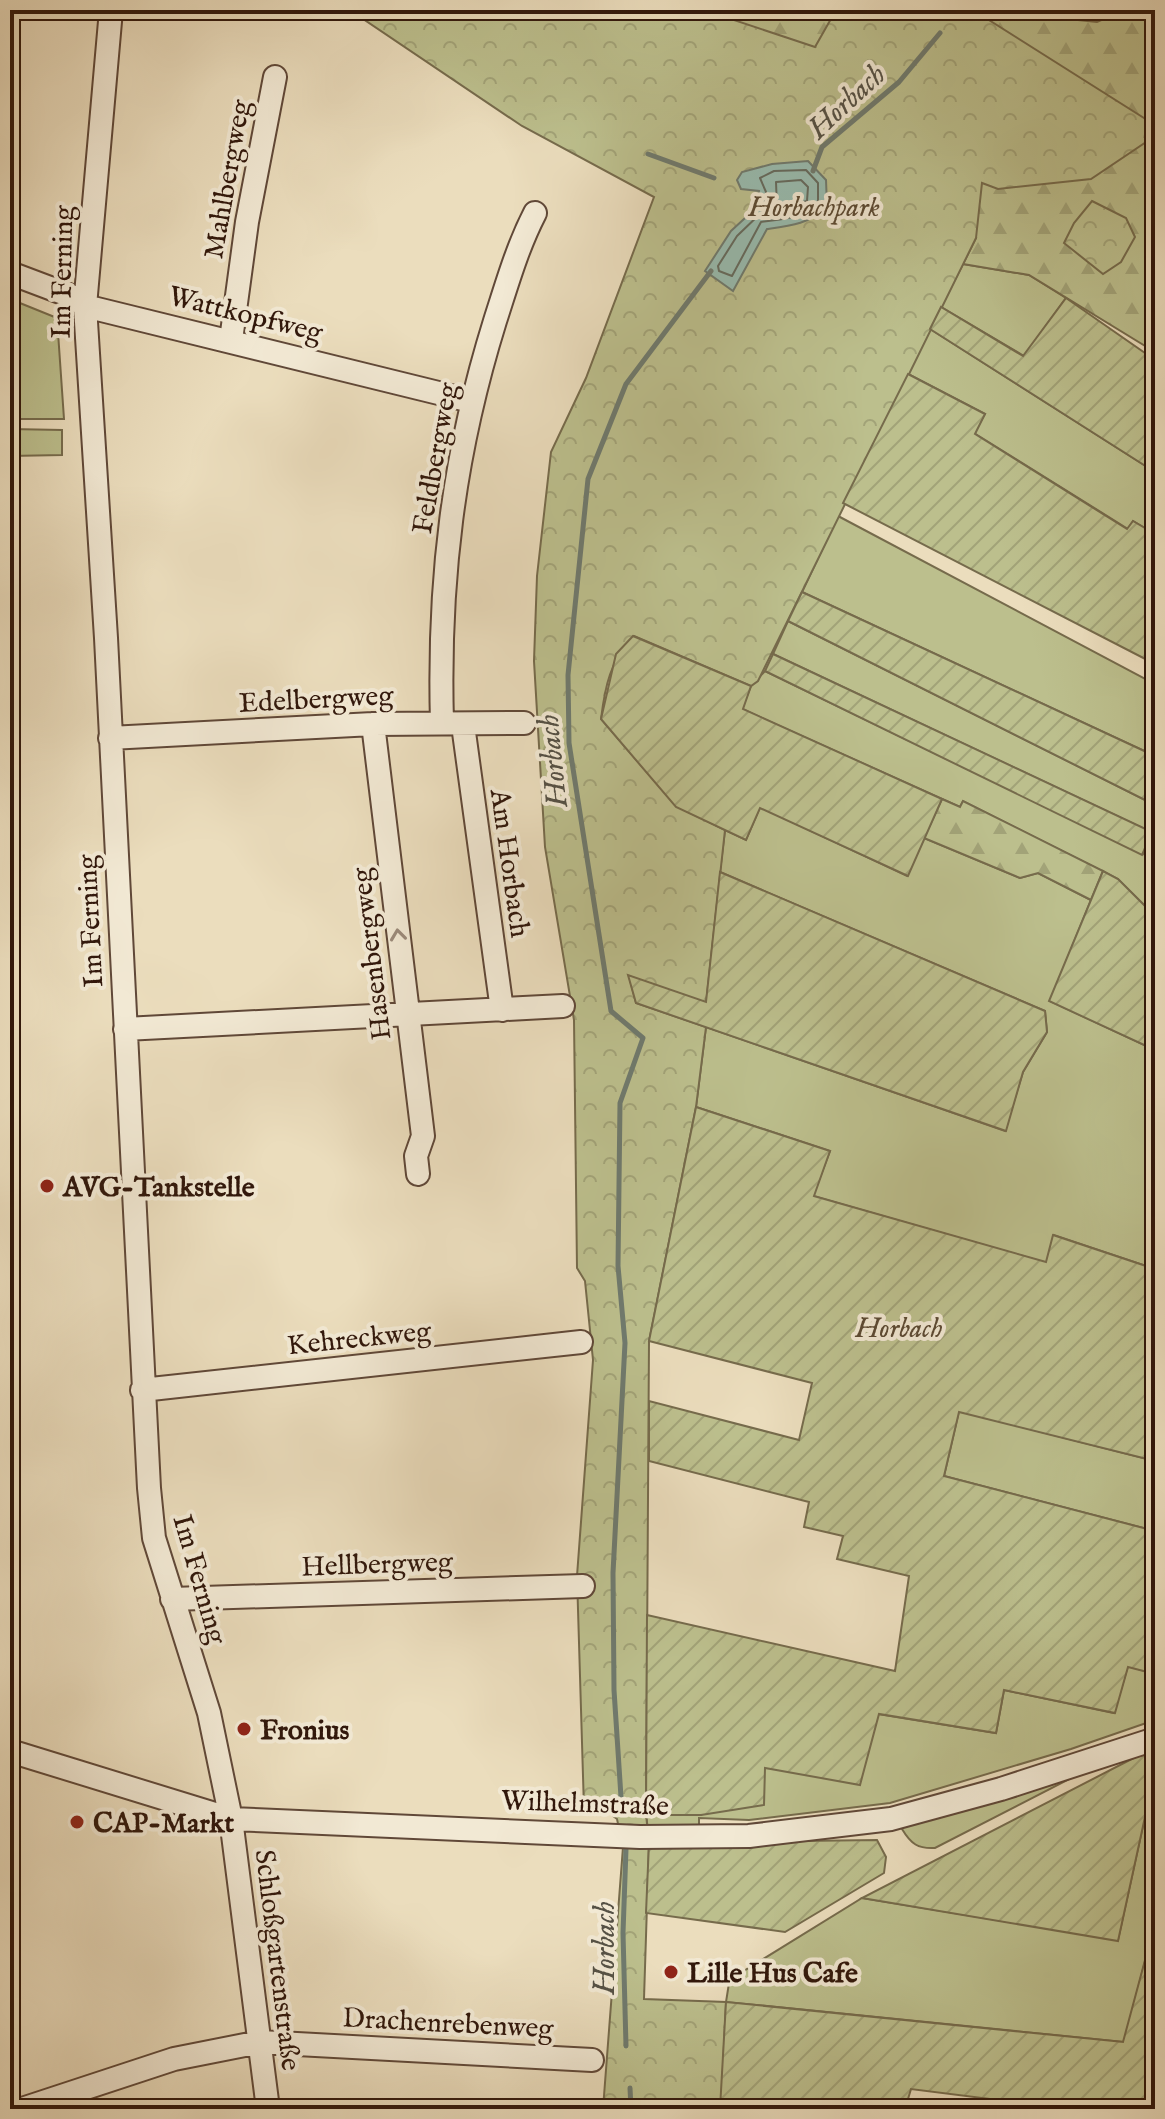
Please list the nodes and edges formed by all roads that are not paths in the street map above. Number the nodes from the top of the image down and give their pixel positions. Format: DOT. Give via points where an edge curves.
graph roads {
  1 [pos="111,10"];
  2 [pos="275,77"];
  3 [pos="535,213"];
  4 [pos="10,273"];
  5 [pos="85,306"];
  6 [pos="231,340"];
  7 [pos="471,401"];
  8 [pos="524,723"];
  9 [pos="373,724"];
  10 [pos="452,724"];
  11 [pos="110,738"];
  12 [pos="563,1006"];
  13 [pos="502,1010"];
  14 [pos="407,1012"];
  15 [pos="125,1029"];
  16 [pos="418,1174"];
  17 [pos="581,1342"];
  18 [pos="142,1390"];
  19 [pos="583,1586"];
  20 [pos="172,1599"];
  21 [pos="1155,1739"];
  22 [pos="10,1751"];
  23 [pos="231,1819"];
  24 [pos="260,2042"];
  25 [pos="592,2060"];
  26 [pos="22,2109"];
  27 [pos="268,2109"];
  1 -- 5 [label="street, Im Ferning"];
  2 -- 6 [label="street, Mahlbergweg"];
  3 -- 7 [label="street, Feldbergweg" via="520,241"];
  4 -- 5 [label="street, Wattkopfweg"];
  5 -- 6 [label="street, Wattkopfweg"];
  5 -- 11 [label="street, Im Ferning"];
  6 -- 7 [label="street, Wattkopfweg"];
  7 -- 10 [label="street, Feldbergweg" via="448,544 441,672"];
  8 -- 10 [label="street, Edelbergweg"];
  9 -- 10 [label="street, Edelbergweg"];
  9 -- 11 [label="street, Edelbergweg"];
  14 -- 9 [label="street, Hasenbergweg, one-way"];
  10 -- 13 [label="street, Am Horbach"];
  11 -- 15 [label="street, Im Ferning"];
  12 -- 13 [label="street"];
  13 -- 14 [label="street"];
  14 -- 15 [label="street"];
  14 -- 16 [label="street, Hasenbergweg" via="423,1136 416,1156"];
  15 -- 18 [label="street, Im Ferning"];
  17 -- 18 [label="street, Kehreckweg"];
  18 -- 20 [label="street, Im Ferning" via="154,1538"];
  19 -- 20 [label="street, Hellbergweg"];
  20 -- 23 [label="street, Im Ferning" via="209,1713"];
  21 -- 23 [label="street, Wilhelmstraße" via="891,1819 749,1836 640,1837"];
  22 -- 23 [label="street, Wilhelmstraße"];
  23 -- 24 [label="street, Schloßgartenstraße"];
  24 -- 25 [label="street, Drachenrebenweg"];
  24 -- 26 [label="street, Drachenrebenweg" via="174,2059"];
  24 -- 27 [label="street, Schloßgartenstraße"];
}
